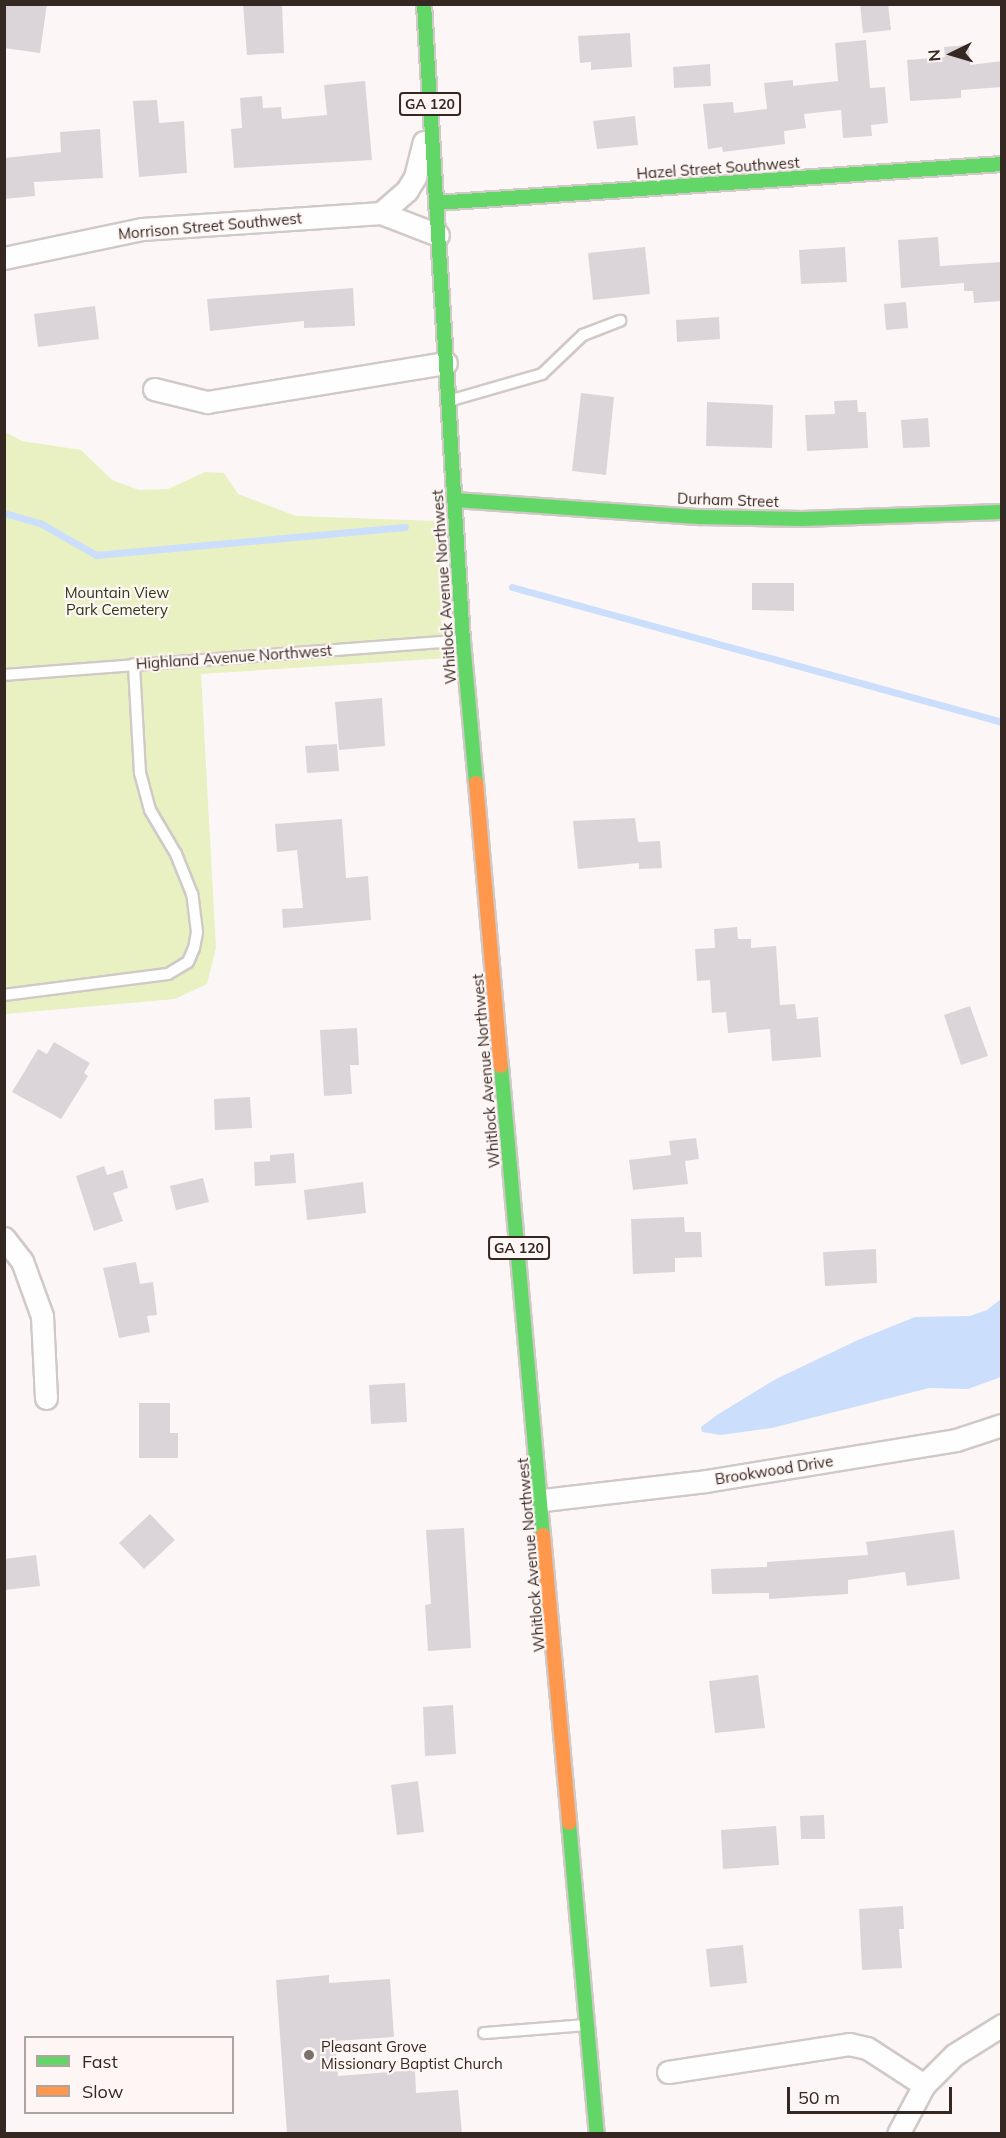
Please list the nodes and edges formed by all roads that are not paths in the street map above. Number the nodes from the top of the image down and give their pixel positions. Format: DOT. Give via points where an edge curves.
graph roads {
  1 [pos="424,4"];
  2 [pos="430,105"];
  3 [pos="1002,164"];
  4 [pos="436,203"];
  5 [pos="381,213"];
  6 [pos="438,235"];
  7 [pos="4,258"];
  8 [pos="620,321"];
  9 [pos="446,363"];
  10 [pos="154,389"];
  11 [pos="449,401"];
  12 [pos="455,500"];
  13 [pos="1002,512"];
  14 [pos="463,641"];
  15 [pos="134,664"];
  16 [pos="4,675"];
  17 [pos="4,995"];
  18 [pos="4,1238"];
  19 [pos="46,1398"];
  20 [pos="1002,1425"];
  21 [pos="543,1500"];
  22 [pos="588,2024"];
  23 [pos="1002,2025"];
  24 [pos="484,2033"];
  25 [pos="668,2072"];
  26 [pos="924,2085"];
  27 [pos="597,2133"];
  28 [pos="898,2133"];
  1 -- 2 [label="main road, Whitlock Avenue Northwest / GA 120"];
  2 -- 4 [label="main road, Whitlock Avenue Northwest / GA 120"];
  2 -- 5 [label="street" via="415,177 407,190"];
  3 -- 4 [label="main road, Hazel Street Southwest"];
  4 -- 6 [label="main road, Whitlock Avenue Northwest / GA 120"];
  5 -- 6 [label="street, Morrison Street Southwest"];
  5 -- 7 [label="street, Morrison Street Southwest" via="142,229"];
  6 -- 9 [label="main road, Whitlock Avenue Northwest / GA 120"];
  8 -- 11 [label="lane" via="583,335 542,374"];
  9 -- 10 [label="street" via="207,402"];
  9 -- 11 [label="main road, Whitlock Avenue Northwest / GA 120"];
  11 -- 12 [label="main road, Whitlock Avenue Northwest / GA 120"];
  12 -- 13 [label="main road, Durham Street" via="690,516 802,519"];
  12 -- 14 [label="main road, Whitlock Avenue Northwest / GA 120"];
  14 -- 15 [label="lane, Highland Avenue Northwest"];
  14 -- 21 [label="main road, Whitlock Avenue Northwest / GA 120"];
  15 -- 16 [label="lane, Highland Avenue Northwest"];
  15 -- 17 [label="lane" via="140,773 150,810 176,854 192,894 197,932 194,948 188,962 168,974"];
  18 -- 19 [label="street" via="22,1261 42,1316"];
  20 -- 21 [label="street, Brookwood Drive" via="956,1440 706,1481"];
  21 -- 22 [label="main road, Whitlock Avenue Northwest / GA 120"];
  22 -- 24 [label="lane"];
  22 -- 27 [label="main road, Whitlock Avenue Northwest / GA 120"];
  23 -- 26 [label="street" via="954,2055"];
  25 -- 26 [label="street" via="849,2044 867,2048"];
  26 -- 28 [label="street"];
}
